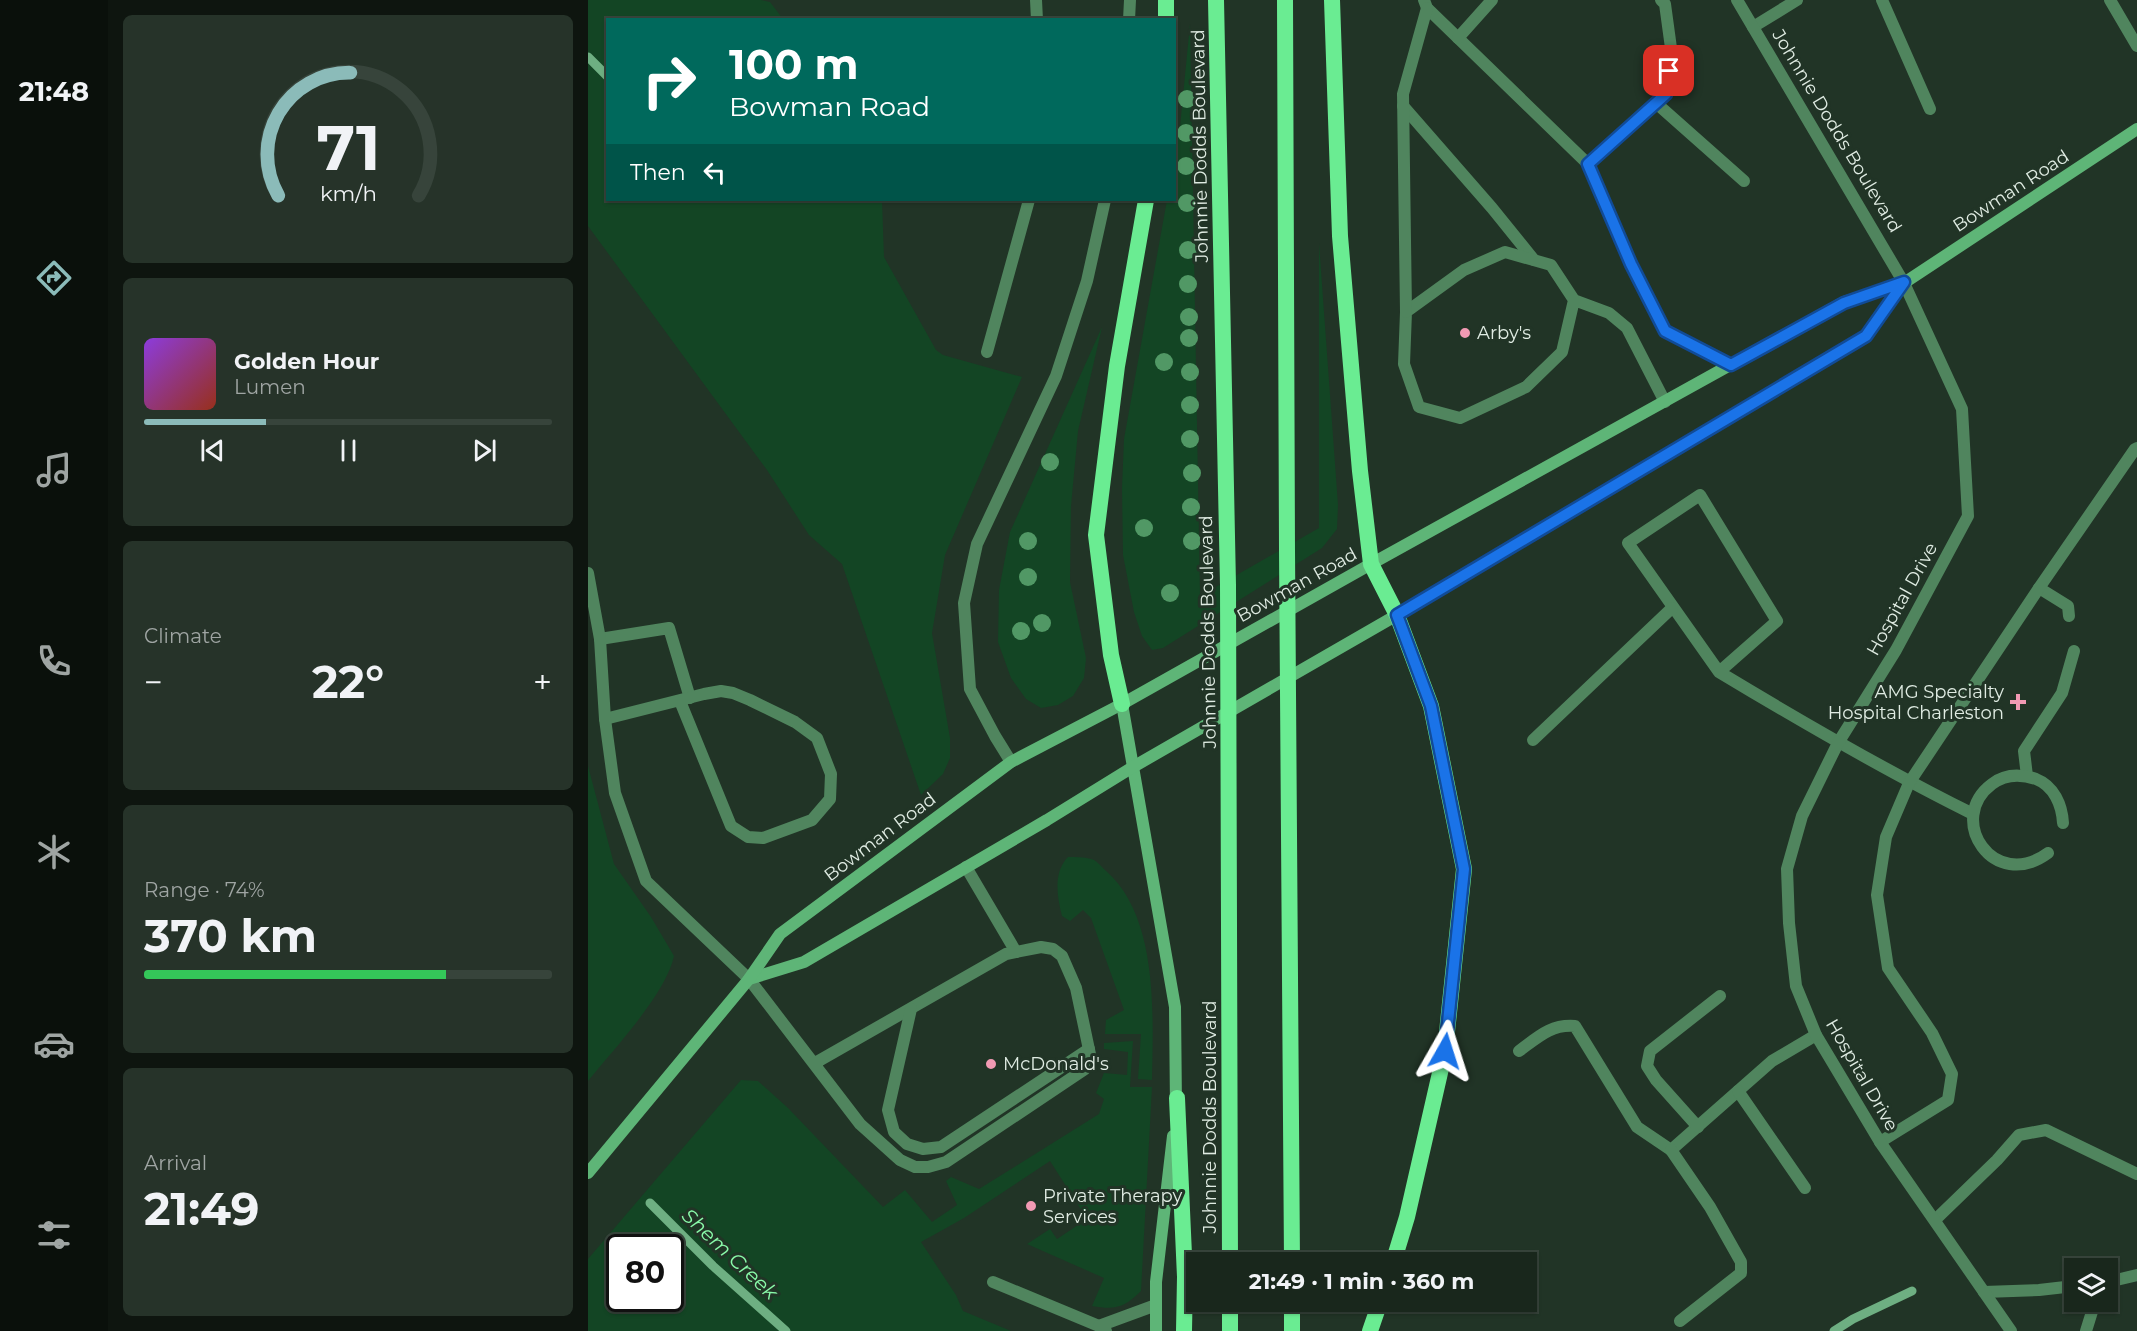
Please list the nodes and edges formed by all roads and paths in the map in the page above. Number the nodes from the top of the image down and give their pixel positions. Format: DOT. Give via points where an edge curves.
graph roads {
  1 [pos="1036,0"];
  2 [pos="1130,0"];
  3 [pos="1166,0"];
  4 [pos="1216,0"];
  5 [pos="1285,0"];
  6 [pos="1332,0"];
  7 [pos="1492,0"];
  8 [pos="1661,0"];
  9 [pos="1737,0"];
  10 [pos="1797,0"];
  11 [pos="1882,0"];
  12 [pos="2110,0"];
  13 [pos="1425,4"];
  14 [pos="1037,18"];
  15 [pos="1129,18"];
  16 [pos="1166,18"];
  17 [pos="1753,27"];
  18 [pos="1458,38"];
  19 [pos="2137,46"];
  20 [pos="1656,103"];
  21 [pos="1403,106"];
  22 [pos="1930,109"];
  23 [pos="2137,129"];
  24 [pos="1588,164"];
  25 [pos="1743,181"];
  26 [pos="1029,201"];
  27 [pos="1105,201"];
  28 [pos="1146,201"];
  29 [pos="1534,260"];
  30 [pos="1904,282"];
  31 [pos="1574,300"];
  32 [pos="1407,312"];
  33 [pos="987,351"];
  34 [pos="1731,365"];
  35 [pos="1665,402"];
  36 [pos="2137,448"];
  37 [pos="1371,564"];
  38 [pos="588,573"];
  39 [pos="2039,588"];
  40 [pos="1672,608"];
  41 [pos="1397,615"];
  42 [pos="2069,616"];
  43 [pos="600,639"];
  44 [pos="2074,651"];
  45 [pos="1719,672"];
  46 [pos="685,699"];
  47 [pos="1122,704"];
  48 [pos="605,719"];
  49 [pos="1533,740"];
  50 [pos="1838,743"];
  51 [pos="1011,762"];
  52 [pos="1133,766"];
  53 [pos="2027,776"];
  54 [pos="1910,783"];
  55 [pos="1973,814"];
  56 [pos="2063,823"];
  57 [pos="2048,853"];
  58 [pos="966,867"];
  59 [pos="1016,952"];
  60 [pos="749,979"];
  61 [pos="1719,996"];
  62 [pos="911,1009"];
  63 [pos="1816,1035"];
  64 [pos="1089,1049"];
  65 [pos="1519,1051"];
  66 [pos="815,1063"];
  67 [pos="1738,1091"];
  68 [pos="1177,1098"];
  69 [pos="1698,1127"];
  70 [pos="1880,1142"];
  71 [pos="1671,1150"];
  72 [pos="588,1173"];
  73 [pos="2137,1174"];
  74 [pos="1805,1188"];
  75 [pos="1935,1220"];
  76 [pos="1230,1252"];
  77 [pos="1292,1252"];
  78 [pos="1396,1252"];
  79 [pos="2137,1275"];
  80 [pos="2118,1280"];
  81 [pos="993,1282"];
  82 [pos="2064,1287"];
  83 [pos="1984,1292"];
  84 [pos="1156,1305"];
  85 [pos="1230,1312"];
  86 [pos="1292,1312"];
  87 [pos="1377,1312"];
  88 [pos="2092,1312"];
  89 [pos="1680,1321"];
  90 [pos="1102,1328"];
  91 [pos="1156,1331"];
  92 [pos="1184,1331"];
  93 [pos="1230,1331"];
  94 [pos="1292,1331"];
  95 [pos="1370,1331"];
  96 [pos="2012,1331"];
  97 [pos="2086,1331"];
  1 -- 14 [label="street"];
  2 -- 15 [label="street"];
  3 -- 16 [label="highway"];
  4 -- 76 [label="highway, Johnnie Dodds Boulevard" via="1228,585"];
  5 -- 77 [label="highway"];
  6 -- 37 [label="highway" via="1340,236"];
  7 -- 18 [label="street"];
  8 -- 20 [label="street" via="1665,4 1671,48 1666,94"];
  9 -- 17 [label="street, Johnnie Dodds Boulevard"];
  10 -- 17 [label="street"];
  11 -- 22 [label="street"];
  12 -- 19 [label="street"];
  13 -- 18 [label="street"];
  13 -- 21 [label="street" via="1402,94"];
  17 -- 30 [label="street, Johnnie Dodds Boulevard"];
  18 -- 24 [label="street"];
  20 -- 24 [label="street"];
  20 -- 25 [label="street"];
  21 -- 29 [label="street"];
  21 -- 32 [label="street"];
  23 -- 30 [label="main road, Bowman Road"];
  24 -- 34 [label="street" via="1665,331"];
  26 -- 33 [label="street"];
  27 -- 51 [label="street" via="1087,281 1056,376 977,544 964,603 970,688"];
  28 -- 47 [label="highway" via="1117,366 1096,534 1110,655"];
  29 -- 31 [label="street" via="1551,265"];
  29 -- 32 [label="street" via="1505,252 1464,270"];
  30 -- 34 [label="main road, Bowman Road" via="1844,303"];
  30 -- 41 [label="main road, Bowman Road" via="1866,336"];
  30 -- 50 [label="street, Hospital Drive" via="1962,409 1968,516 1896,650"];
  31 -- 32 [label="street" via="1562,352 1526,387 1460,418 1419,407 1404,364"];
  31 -- 35 [label="street" via="1609,313 1627,328"];
  34 -- 35 [label="main road, Bowman Road"];
  35 -- 37 [label="main road, Bowman Road"];
  36 -- 39 [label="street"];
  37 -- 41 [label="highway"];
  37 -- 47 [label="main road, Bowman Road"];
  38 -- 43 [label="street"];
  39 -- 42 [label="street" via="2068,606"];
  39 -- 54 [label="street"];
  40 -- 45 [label="street"];
  40 -- 45 [label="street" via="1628,543 1700,495 1777,621"];
  40 -- 49 [label="street"];
  41 -- 52 [label="main road, Bowman Road"];
  41 -- 78 [label="highway" via="1431,706 1464,869 1445,1051"];
  43 -- 46 [label="street" via="669,628"];
  43 -- 48 [label="street"];
  44 -- 53 [label="street" via="2062,693 2024,751"];
  45 -- 50 [label="street"];
  46 -- 46 [label="street" via="721,691 733,693 777,713 817,738 831,774 830,799 812,820 763,838 748,837 731,826"];
  46 -- 48 [label="street"];
  47 -- 51 [label="main road, Bowman Road"];
  47 -- 52 [label="main road, Johnnie Dodds Boulevard"];
  48 -- 60 [label="street" via="615,793 646,881"];
  50 -- 54 [label="street"];
  50 -- 63 [label="street, Hospital Drive" via="1802,816 1787,869 1796,986"];
  51 -- 60 [label="main road, Bowman Road" via="780,934"];
  52 -- 58 [label="main road, Bowman Road"];
  52 -- 68 [label="main road, Johnnie Dodds Boulevard" via="1175,1007"];
  53 -- 55 [label="street" via="1998,780 1986,788"];
  53 -- 56 [label="street" via="2051,790 2059,801"];
  54 -- 55 [label="street"];
  54 -- 70 [label="street" via="1886,837 1877,895 1888,968 1932,1033 1952,1074 1948,1100"];
  55 -- 57 [label="street" via="1978,841 1998,861 2025,865"];
  58 -- 59 [label="street"];
  58 -- 60 [label="main road, Bowman Road" via="804,962"];
  59 -- 62 [label="street" via="1006,954"];
  59 -- 64 [label="street" via="1041,947 1062,956 1076,988"];
  60 -- 66 [label="street"];
  60 -- 72 [label="main road, Bowman Road"];
  61 -- 69 [label="street" via="1650,1051 1647,1066"];
  62 -- 64 [label="street" via="888,1110 894,1132 907,1144 923,1149 941,1147"];
  62 -- 66 [label="street"];
  63 -- 67 [label="street" via="1772,1061"];
  63 -- 70 [label="street, Hospital Drive"];
  64 -- 66 [label="street" via="1085,1069 946,1162 928,1167 915,1167 900,1160 860,1124"];
  65 -- 71 [label="street" via="1547,1030 1575,1026 1636,1127"];
  67 -- 69 [label="street"];
  67 -- 74 [label="street"];
  68 -- 84 [label="main road, Johnnie Dodds Boulevard"];
  68 -- 92 [label="highway"];
  69 -- 71 [label="street"];
  70 -- 75 [label="street, Hospital Drive"];
  71 -- 89 [label="street" via="1741,1262 1741,1274"];
  73 -- 75 [label="street" via="2046,1130 2019,1135"];
  75 -- 83 [label="street, Hospital Drive"];
  79 -- 80 [label="street"];
  81 -- 90 [label="street"];
  82 -- 83 [label="street"];
  83 -- 96 [label="street, Hospital Drive"];
  84 -- 90 [label="street"];
  84 -- 91 [label="main road, Johnnie Dodds Boulevard"];
  85 -- 93 [label="highway"];
  86 -- 94 [label="highway"];
  87 -- 95 [label="highway"];
  88 -- 97 [label="street"];
}
